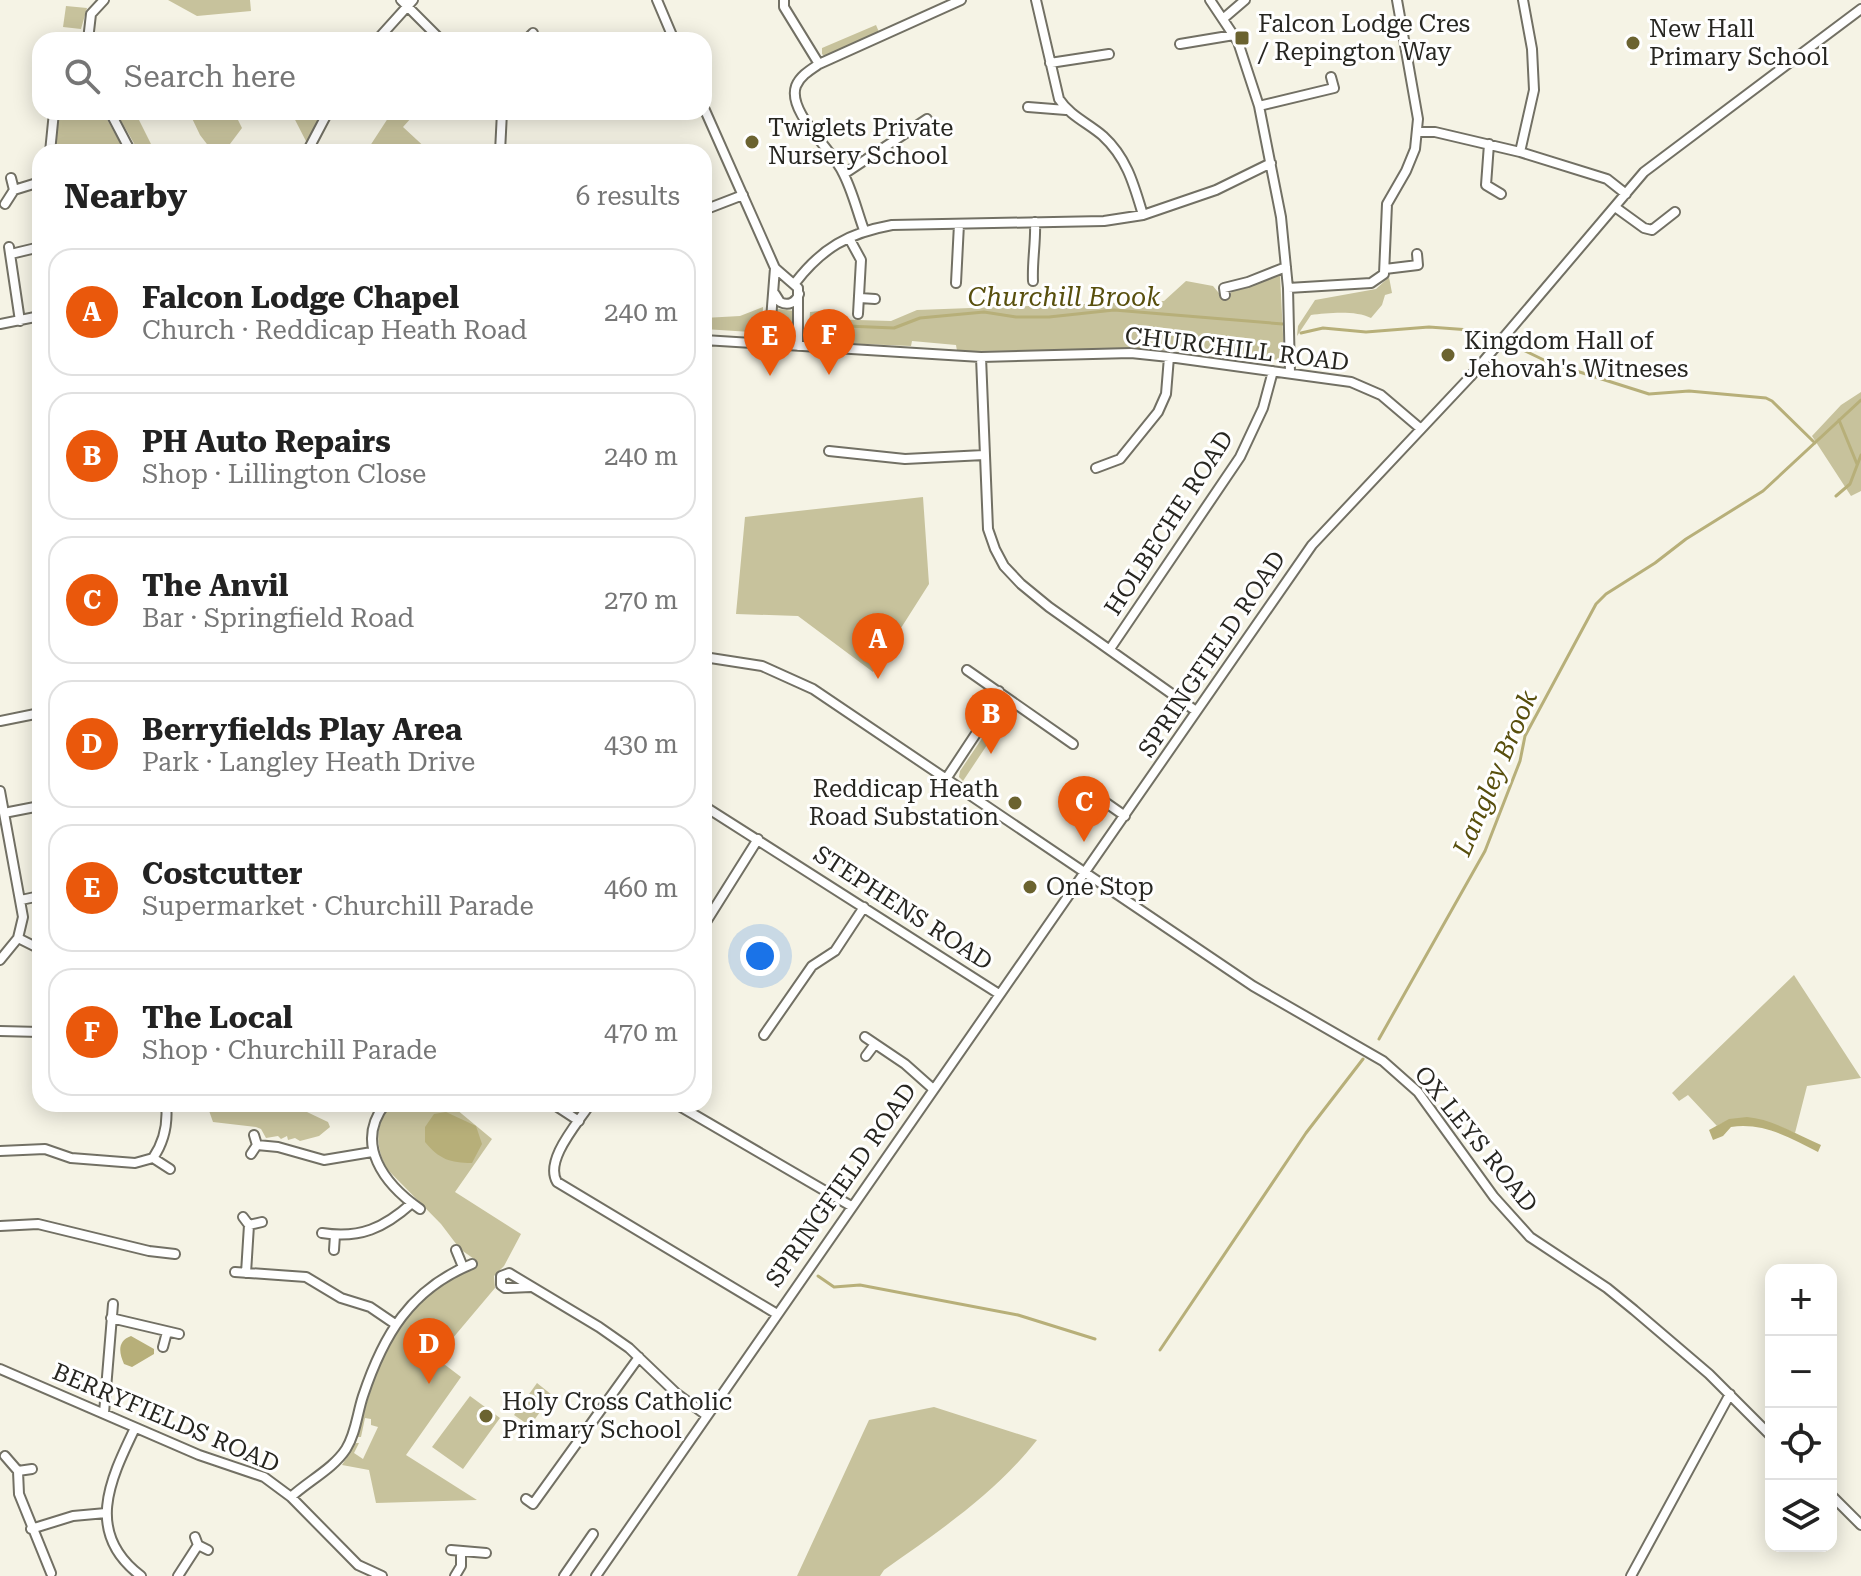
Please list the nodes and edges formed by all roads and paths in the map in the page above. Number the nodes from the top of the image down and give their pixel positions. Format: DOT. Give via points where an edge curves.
graph roads {
  1 [pos="104,0"];
  2 [pos="657,0"];
  3 [pos="784,0"];
  4 [pos="961,0"];
  5 [pos="1036,0"];
  6 [pos="1210,0"];
  7 [pos="1245,0"];
  8 [pos="1397,0"];
  9 [pos="1523,0"];
  10 [pos="407,2"];
  11 [pos="1861,9"];
  12 [pos="1224,18"];
  13 [pos="89,32"];
  14 [pos="383,32"];
  15 [pos="434,32"];
  16 [pos="671,32"];
  17 [pos="1234,35"];
  18 [pos="1180,44"];
  19 [pos="1109,54"];
  20 [pos="1050,63"];
  21 [pos="819,64"];
  22 [pos="1331,77"];
  23 [pos="1259,106"];
  24 [pos="1028,107"];
  25 [pos="1066,110"];
  26 [pos="927,119"];
  27 [pos="53,120"];
  28 [pos="114,120"];
  29 [pos="324,120"];
  30 [pos="502,120"];
  31 [pos="709,120"];
  32 [pos="1418,132"];
  33 [pos="51,144"];
  34 [pos="127,144"];
  35 [pos="311,144"];
  36 [pos="500,144"];
  37 [pos="1489,144"];
  38 [pos="1520,152"];
  39 [pos="1271,163"];
  40 [pos="844,174"];
  41 [pos="11,178"];
  42 [pos="32,184"];
  43 [pos="14,190"];
  44 [pos="1501,194"];
  45 [pos="1626,194"];
  46 [pos="743,195"];
  47 [pos="5,204"];
  48 [pos="712,207"];
  49 [pos="1615,207"];
  50 [pos="1675,212"];
  51 [pos="1143,215"];
  52 [pos="1035,222"];
  53 [pos="959,224"];
  54 [pos="864,230"];
  55 [pos="849,238"];
  56 [pos="32,248"];
  57 [pos="1417,254"];
  58 [pos="957,267"];
  59 [pos="1286,267"];
  60 [pos="775,268"];
  61 [pos="969,268"];
  62 [pos="1385,269"];
  63 [pos="1033,281"];
  64 [pos="792,282"];
  65 [pos="956,283"];
  66 [pos="1288,288"];
  67 [pos="775,291"];
  68 [pos="799,293"];
  69 [pos="1225,295"];
  70 [pos="860,298"];
  71 [pos="875,299"];
  72 [pos="858,314"];
  73 [pos="32,318"];
  74 [pos="20,321"];
  75 [pos="0,324"];
  76 [pos="712,341"];
  77 [pos="769,345"];
  78 [pos="798,346"];
  79 [pos="981,357"];
  80 [pos="1169,357"];
  81 [pos="1273,371"];
  82 [pos="1290,373"];
  83 [pos="1421,429"];
  84 [pos="829,451"];
  85 [pos="984,455"];
  86 [pos="1096,468"];
  87 [pos="1110,649"];
  88 [pos="712,658"];
  89 [pos="967,670"];
  90 [pos="999,691"];
  91 [pos="1196,711"];
  92 [pos="32,715"];
  93 [pos="0,721"];
  94 [pos="1073,744"];
  95 [pos="946,779"];
  96 [pos="1095,788"];
  97 [pos="0,791"];
  98 [pos="32,808"];
  99 [pos="712,811"];
  100 [pos="4,813"];
  101 [pos="1125,816"];
  102 [pos="758,839"];
  103 [pos="1085,873"];
  104 [pos="32,898"];
  105 [pos="21,900"];
  106 [pos="864,907"];
  107 [pos="712,912"];
  108 [pos="18,938"];
  109 [pos="32,945"];
  110 [pos="0,960"];
  111 [pos="999,994"];
  112 [pos="0,1031"];
  113 [pos="32,1032"];
  114 [pos="764,1035"];
  115 [pos="865,1037"];
  116 [pos="875,1044"];
  117 [pos="866,1056"];
  118 [pos="932,1088"];
  119 [pos="163,1112"];
  120 [pos="381,1112"];
  121 [pos="565,1112"];
  122 [pos="585,1112"];
  123 [pos="690,1112"];
  124 [pos="579,1121"];
  125 [pos="254,1135"];
  126 [pos="257,1145"];
  127 [pos="0,1151"];
  128 [pos="372,1152"];
  129 [pos="251,1154"];
  130 [pos="153,1158"];
  131 [pos="170,1169"];
  132 [pos="851,1206"];
  133 [pos="262,1222"];
  134 [pos="0,1226"];
  135 [pos="322,1233"];
  136 [pos="335,1235"];
  137 [pos="151,1241"];
  138 [pos="334,1250"];
  139 [pos="456,1250"];
  140 [pos="149,1251"];
  141 [pos="175,1254"];
  142 [pos="235,1272"];
  143 [pos="246,1273"];
  144 [pos="531,1287"];
  145 [pos="113,1304"];
  146 [pos="777,1314"];
  147 [pos="111,1318"];
  148 [pos="395,1324"];
  149 [pos="167,1332"];
  150 [pos="179,1334"];
  151 [pos="163,1347"];
  152 [pos="639,1357"];
  153 [pos="0,1369"];
  154 [pos="1730,1394"];
  155 [pos="104,1413"];
  156 [pos="706,1415"];
  157 [pos="135,1428"];
  158 [pos="1765,1430"];
  159 [pos="5,1456"];
  160 [pos="32,1469"];
  161 [pos="18,1471"];
  162 [pos="291,1497"];
  163 [pos="526,1499"];
  164 [pos="1837,1501"];
  165 [pos="106,1513"];
  166 [pos="1861,1525"];
  167 [pos="31,1529"];
  168 [pos="593,1534"];
  169 [pos="208,1550"];
  170 [pos="486,1553"];
  171 [pos="579,1554"];
  172 [pos="589,1561"];
  173 [pos="50,1574"];
  174 [pos="62,1574"];
  175 [pos="141,1576"];
  176 [pos="178,1576"];
  177 [pos="382,1576"];
  178 [pos="455,1576"];
  179 [pos="564,1576"];
  180 [pos="596,1576"];
  181 [pos="1631,1576"];
  1 -- 13 [label="street" via="91,14"];
  2 -- 16 [label="street"];
  3 -- 21 [label="street"];
  4 -- 21 [label="street"];
  5 -- 20 [label="street"];
  6 -- 12 [label="street"];
  7 -- 12 [label="street"];
  8 -- 32 [label="street"];
  9 -- 38 [label="street" via="1534,90"];
  10 -- 14 [label="street"];
  10 -- 15 [label="street"];
  11 -- 45 [label="street, SPRINGFIELD ROAD" via="1644,172"];
  12 -- 17 [label="street"];
  17 -- 18 [label="street"];
  17 -- 23 [label="street"];
  19 -- 20 [label="street"];
  20 -- 25 [label="street"];
  21 -- 40 [label="street" via="802,76 796,105"];
  22 -- 23 [label="street" via="1334,88"];
  23 -- 39 [label="street"];
  24 -- 25 [label="street"];
  25 -- 51 [label="street" via="1116,149 1127,165"];
  26 -- 40 [label="street"];
  27 -- 33 [label="street"];
  28 -- 34 [label="street"];
  29 -- 35 [label="street"];
  30 -- 36 [label="street"];
  31 -- 46 [label="street"];
  32 -- 37 [label="street"];
  32 -- 62 [label="street" via="1406,171 1387,204"];
  37 -- 38 [label="street"];
  37 -- 44 [label="street" via="1486,185"];
  38 -- 45 [label="street" via="1607,179"];
  39 -- 51 [label="street" via="1216,190"];
  39 -- 59 [label="street"];
  40 -- 54 [label="street"];
  41 -- 43 [label="street"];
  42 -- 43 [label="street"];
  43 -- 47 [label="street"];
  45 -- 49 [label="street, SPRINGFIELD ROAD"];
  46 -- 48 [label="street"];
  46 -- 60 [label="street"];
  49 -- 50 [label="street" via="1652,230"];
  49 -- 83 [label="street, SPRINGFIELD ROAD"];
  51 -- 52 [label="street"];
  52 -- 53 [label="street"];
  52 -- 63 [label="street"];
  53 -- 54 [label="street"];
  53 -- 58 [label="street"];
  54 -- 55 [label="street"];
  55 -- 64 [label="street" via="817,256"];
  55 -- 70 [label="street" via="861,260"];
  56 -- 74 [label="street" via="10,250"];
  57 -- 62 [label="street" via="1418,265"];
  58 -- 61 [label="street"];
  58 -- 65 [label="street"];
  59 -- 66 [label="street"];
  59 -- 69 [label="street" via="1224,288"];
  60 -- 64 [label="street"];
  60 -- 67 [label="street"];
  62 -- 66 [label="street" via="1371,283"];
  64 -- 67 [label="street" via="780,282"];
  64 -- 68 [label="street"];
  66 -- 82 [label="street"];
  67 -- 68 [label="street" via="780,302 788,304"];
  67 -- 77 [label="street"];
  68 -- 78 [label="street"];
  70 -- 71 [label="street"];
  70 -- 72 [label="street"];
  73 -- 74 [label="street"];
  74 -- 75 [label="street"];
  76 -- 77 [label="street, CHURCHILL ROAD"];
  77 -- 78 [label="street, CHURCHILL ROAD"];
  78 -- 79 [label="street, CHURCHILL ROAD"];
  79 -- 80 [label="street, CHURCHILL ROAD"];
  79 -- 85 [label="street"];
  80 -- 81 [label="street, CHURCHILL ROAD"];
  80 -- 86 [label="street" via="1166,394 1158,412 1120,459"];
  81 -- 82 [label="street, CHURCHILL ROAD"];
  81 -- 87 [label="street, HOLBECHE ROAD" via="1240,457"];
  82 -- 83 [label="street, CHURCHILL ROAD" via="1365,386"];
  83 -- 91 [label="street, SPRINGFIELD ROAD" via="1312,545"];
  84 -- 85 [label="street" via="905,459"];
  85 -- 87 [label="street" via="988,529 1004,566 1049,607"];
  87 -- 91 [label="street"];
  88 -- 95 [label="street, OX LEYS ROAD" via="762,666 794,679"];
  89 -- 90 [label="street"];
  90 -- 94 [label="street"];
  90 -- 95 [label="street"];
  91 -- 101 [label="street, SPRINGFIELD ROAD"];
  92 -- 93 [label="street"];
  95 -- 103 [label="street, OX LEYS ROAD"];
  96 -- 101 [label="street" via="1092,793"];
  97 -- 100 [label="street"];
  98 -- 100 [label="street"];
  99 -- 102 [label="street, STEPHENS ROAD"];
  100 -- 105 [label="street"];
  101 -- 103 [label="street, SPRINGFIELD ROAD"];
  102 -- 106 [label="street, STEPHENS ROAD"];
  102 -- 107 [label="street"];
  103 -- 111 [label="street, SPRINGFIELD ROAD"];
  103 -- 154 [label="street, OX LEYS ROAD" via="1253,986 1363,1047 1402,1076 1530,1237 1616,1295"];
  104 -- 105 [label="street"];
  105 -- 108 [label="street"];
  106 -- 111 [label="street, STEPHENS ROAD"];
  106 -- 114 [label="street" via="835,951 812,966 766,1024"];
  108 -- 109 [label="street"];
  108 -- 110 [label="street"];
  111 -- 118 [label="street, SPRINGFIELD ROAD"];
  112 -- 113 [label="street"];
  115 -- 116 [label="street"];
  116 -- 117 [label="street"];
  116 -- 118 [label="street"];
  118 -- 132 [label="street, SPRINGFIELD ROAD"];
  119 -- 130 [label="street" via="166,1125"];
  120 -- 128 [label="street" via="373,1128"];
  121 -- 124 [label="street"];
  122 -- 124 [label="street"];
  123 -- 132 [label="street"];
  124 -- 146 [label="street" via="553,1165 557,1182"];
  125 -- 126 [label="street"];
  126 -- 128 [label="street" via="324,1160"];
  126 -- 129 [label="street"];
  127 -- 130 [label="street" via="41,1148 71,1158 135,1163"];
  128 -- 136 [label="street" via="387,1178 416,1206 376,1229"];
  130 -- 131 [label="street"];
  132 -- 146 [label="street, SPRINGFIELD ROAD"];
  133 -- 143 [label="street" via="246,1221"];
  134 -- 140 [label="street" via="38,1224"];
  135 -- 136 [label="street"];
  136 -- 138 [label="street"];
  137 -- 140 [label="street"];
  139 -- 148 [label="street" via="467,1265 432,1284"];
  140 -- 141 [label="street"];
  142 -- 143 [label="street"];
  143 -- 148 [label="street" via="306,1277"];
  144 -- 152 [label="street"];
  145 -- 147 [label="street"];
  146 -- 156 [label="street, SPRINGFIELD ROAD"];
  147 -- 149 [label="street"];
  147 -- 155 [label="street"];
  148 -- 162 [label="street" via="344,1452"];
  149 -- 150 [label="street"];
  149 -- 151 [label="street"];
  152 -- 156 [label="street"];
  152 -- 163 [label="street" via="533,1504"];
  153 -- 155 [label="street, BERRYFIELDS ROAD"];
  154 -- 158 [label="street, OX LEYS ROAD"];
  154 -- 181 [label="street"];
  155 -- 157 [label="street, BERRYFIELDS ROAD"];
  156 -- 180 [label="street, SPRINGFIELD ROAD"];
  157 -- 162 [label="street, BERRYFIELDS ROAD" via="264,1477"];
  157 -- 165 [label="street" via="110,1481"];
  159 -- 161 [label="street"];
  160 -- 161 [label="street"];
  161 -- 167 [label="street" via="19,1494"];
  162 -- 177 [label="street, BERRYFIELDS ROAD" via="358,1565"];
  164 -- 166 [label="street"];
  165 -- 167 [label="street"];
  165 -- 175 [label="street" via="119,1553"];
  167 -- 173 [label="street"];
  168 -- 171 [label="street"];
  169 -- 176 [label="street" via="197,1541"];
  170 -- 178 [label="street" via="456,1551 461,1566"];
  171 -- 172 [label="street"];
  171 -- 179 [label="street"];
  173 -- 174 [label="street"];
}
